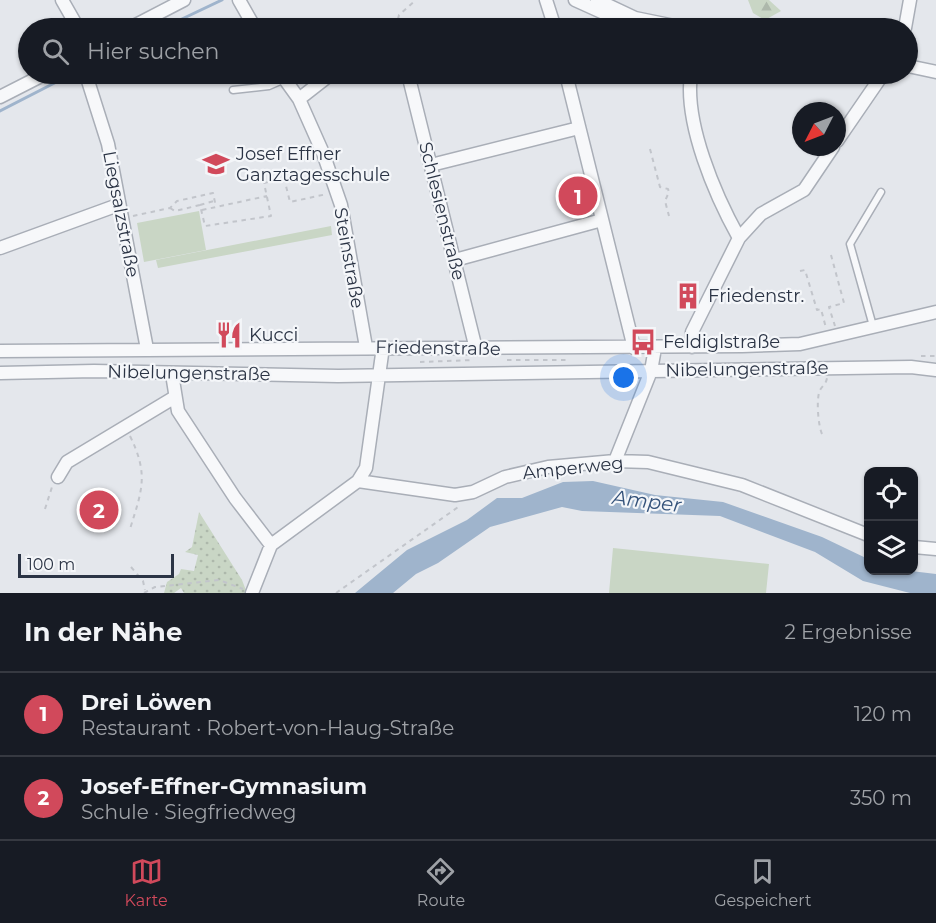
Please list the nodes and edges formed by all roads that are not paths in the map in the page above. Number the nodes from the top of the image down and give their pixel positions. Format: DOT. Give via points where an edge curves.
graph roads {
  1 [pos="62,0"];
  2 [pos="239,0"];
  3 [pos="546,0"];
  4 [pos="575,0"];
  5 [pos="597,0"];
  6 [pos="910,0"];
  7 [pos="181,1"];
  8 [pos="72,18"];
  9 [pos="149,18"];
  10 [pos="249,18"];
  11 [pos="552,18"];
  12 [pos="615,18"];
  13 [pos="636,18"];
  14 [pos="907,18"];
  15 [pos="918,68"];
  16 [pos="936,72"];
  17 [pos="25,84"];
  18 [pos="89,84"];
  19 [pos="272,84"];
  20 [pos="289,84"];
  21 [pos="318,84"];
  22 [pos="411,84"];
  23 [pos="568,84"];
  24 [pos="691,84"];
  25 [pos="877,84"];
  26 [pos="233,90"];
  27 [pos="0,97"];
  28 [pos="299,99"];
  29 [pos="579,128"];
  30 [pos="846,128"];
  31 [pos="827,156"];
  32 [pos="431,165"];
  33 [pos="881,192"];
  34 [pos="118,205"];
  35 [pos="602,220"];
  36 [pos="739,238"];
  37 [pos="0,248"];
  38 [pos="455,260"];
  39 [pos="936,312"];
  40 [pos="873,326"];
  41 [pos="366,347"];
  42 [pos="383,347"];
  43 [pos="692,347"];
  44 [pos="634,348"];
  45 [pos="655,348"];
  46 [pos="147,350"];
  47 [pos="0,351"];
  48 [pos="478,354"];
  49 [pos="936,370"];
  50 [pos="651,371"];
  51 [pos="0,373"];
  52 [pos="172,374"];
  53 [pos="379,376"];
  54 [pos="175,397"];
  55 [pos="615,461"];
  56 [pos="58,477"];
  57 [pos="358,481"];
  58 [pos="864,533"];
  59 [pos="270,545"];
  60 [pos="918,547"];
  61 [pos="936,549"];
  62 [pos="252,593"];
  1 -- 8 [label="street"];
  2 -- 10 [label="street"];
  3 -- 11 [label="street"];
  4 -- 12 [label="street"];
  5 -- 13 [label="street"];
  6 -- 14 [label="street"];
  7 -- 9 [label="street"];
  15 -- 16 [label="street"];
  17 -- 27 [label="street"];
  18 -- 34 [label="street, Liegsalzstraße" via="108,144"];
  19 -- 26 [label="lane"];
  20 -- 28 [label="street, Steinstraße"];
  21 -- 28 [label="street"];
  22 -- 32 [label="street, Schlesienstraße"];
  23 -- 29 [label="street"];
  24 -- 36 [label="street" via="691,107 700,142 720,205"];
  25 -- 30 [label="street"];
  28 -- 41 [label="street, Steinstraße" via="336,192"];
  29 -- 32 [label="street"];
  29 -- 35 [label="street"];
  31 -- 36 [label="street" via="804,190 761,214"];
  32 -- 38 [label="street, Schlesienstraße"];
  33 -- 40 [label="lane" via="850,244"];
  34 -- 37 [label="street"];
  34 -- 46 [label="street, Liegsalzstraße"];
  35 -- 38 [label="street"];
  35 -- 44 [label="street"];
  36 -- 43 [label="street" via="692,332"];
  38 -- 48 [label="street, Schlesienstraße"];
  39 -- 40 [label="street, Friedenstraße"];
  40 -- 43 [label="street, Friedenstraße" via="800,344"];
  41 -- 42 [label="street, Friedenstraße"];
  41 -- 46 [label="street, Friedenstraße"];
  42 -- 48 [label="street, Friedenstraße"];
  42 -- 53 [label="street"];
  43 -- 45 [label="street, Friedenstraße"];
  44 -- 45 [label="street, Friedenstraße"];
  44 -- 48 [label="street, Friedenstraße"];
  45 -- 50 [label="street"];
  46 -- 47 [label="street, Friedenstraße"];
  49 -- 50 [label="street, Nibelungenstraße" via="911,367"];
  50 -- 53 [label="street, Nibelungenstraße"];
  50 -- 55 [label="street"];
  51 -- 52 [label="street, Nibelungenstraße"];
  52 -- 53 [label="street, Nibelungenstraße"];
  52 -- 54 [label="street"];
  53 -- 57 [label="street" via="366,468"];
  54 -- 56 [label="street" via="67,462"];
  54 -- 59 [label="street" via="178,411 234,498"];
  55 -- 57 [label="street, Amperweg" via="548,467 455,495"];
  55 -- 58 [label="street, Amperweg" via="648,462 742,485"];
  57 -- 59 [label="street"];
  59 -- 62 [label="street"];
  60 -- 61 [label="street"];
}
